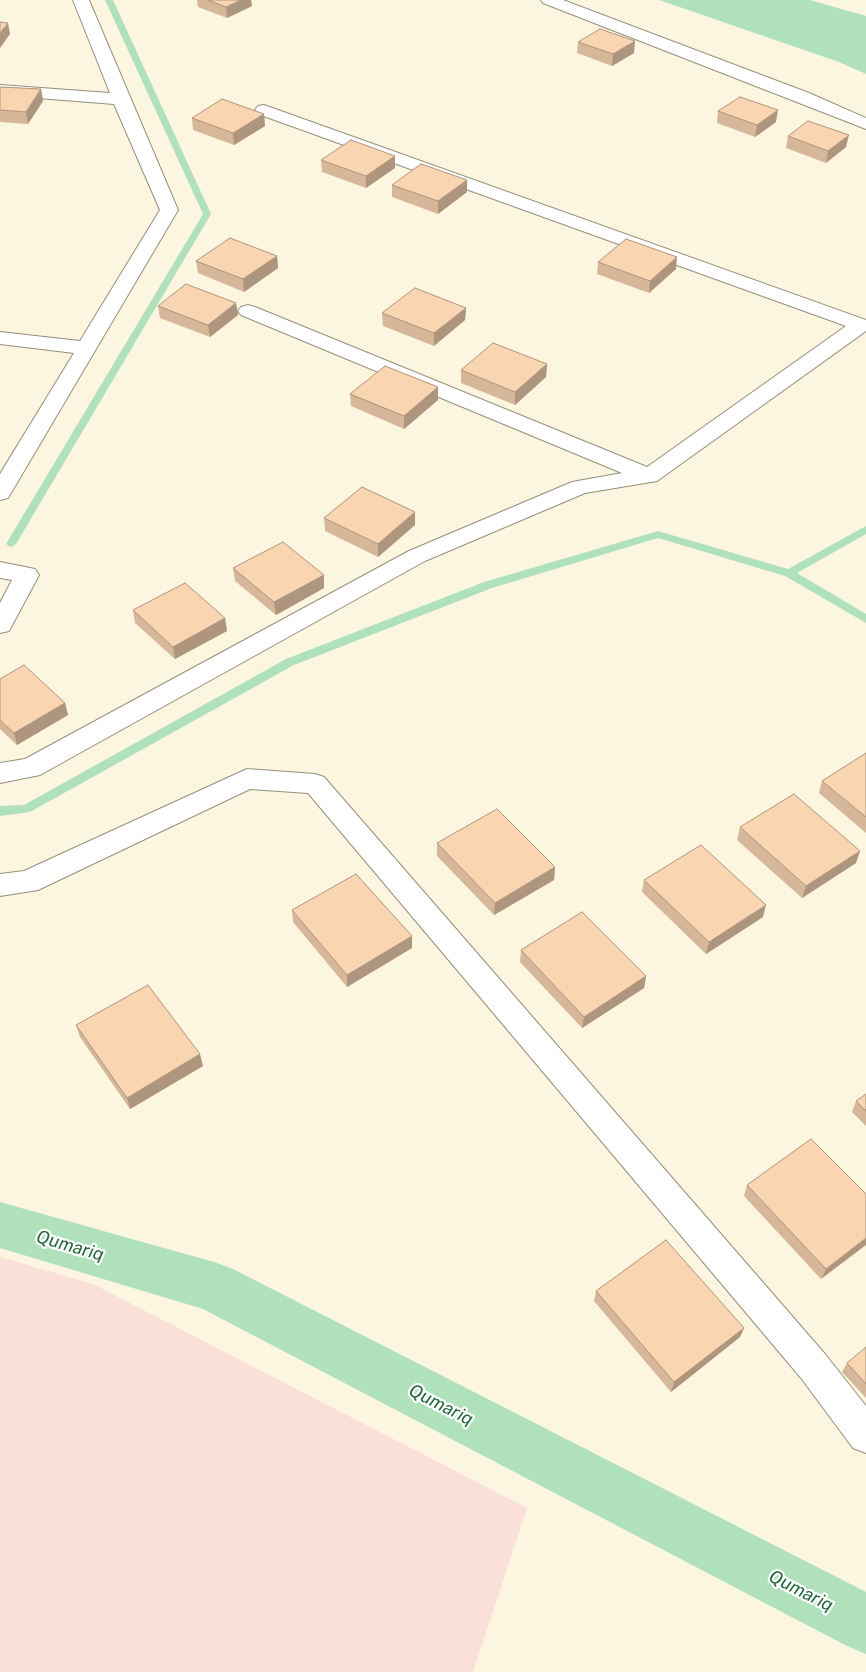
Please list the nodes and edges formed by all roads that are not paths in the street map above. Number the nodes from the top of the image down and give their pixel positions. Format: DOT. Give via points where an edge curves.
graph roads {
  1 [pos="81,0"];
  2 [pos="549,0"];
  3 [pos="0,90"];
  4 [pos="120,99"];
  5 [pos="264,110"];
  6 [pos="866,124"];
  7 [pos="248,311"];
  8 [pos="864,324"];
  9 [pos="0,338"];
  10 [pos="87,348"];
  11 [pos="649,476"];
  12 [pos="0,493"];
  13 [pos="0,570"];
  14 [pos="0,625"];
  15 [pos="0,772"];
  16 [pos="0,885"];
  17 [pos="866,1435"];
  1 -- 4 [label="street"];
  2 -- 6 [label="street"];
  3 -- 4 [label="street"];
  4 -- 10 [label="street" via="169,210"];
  5 -- 8 [label="street"];
  7 -- 11 [label="street"];
  8 -- 11 [label="street"];
  9 -- 10 [label="street"];
  10 -- 12 [label="street"];
  11 -- 15 [label="street" via="580,487 417,556 31,768"];
  13 -- 14 [label="street" via="27,574"];
  16 -- 17 [label="street" via="28,882 247,779 315,784 813,1366"];
}
